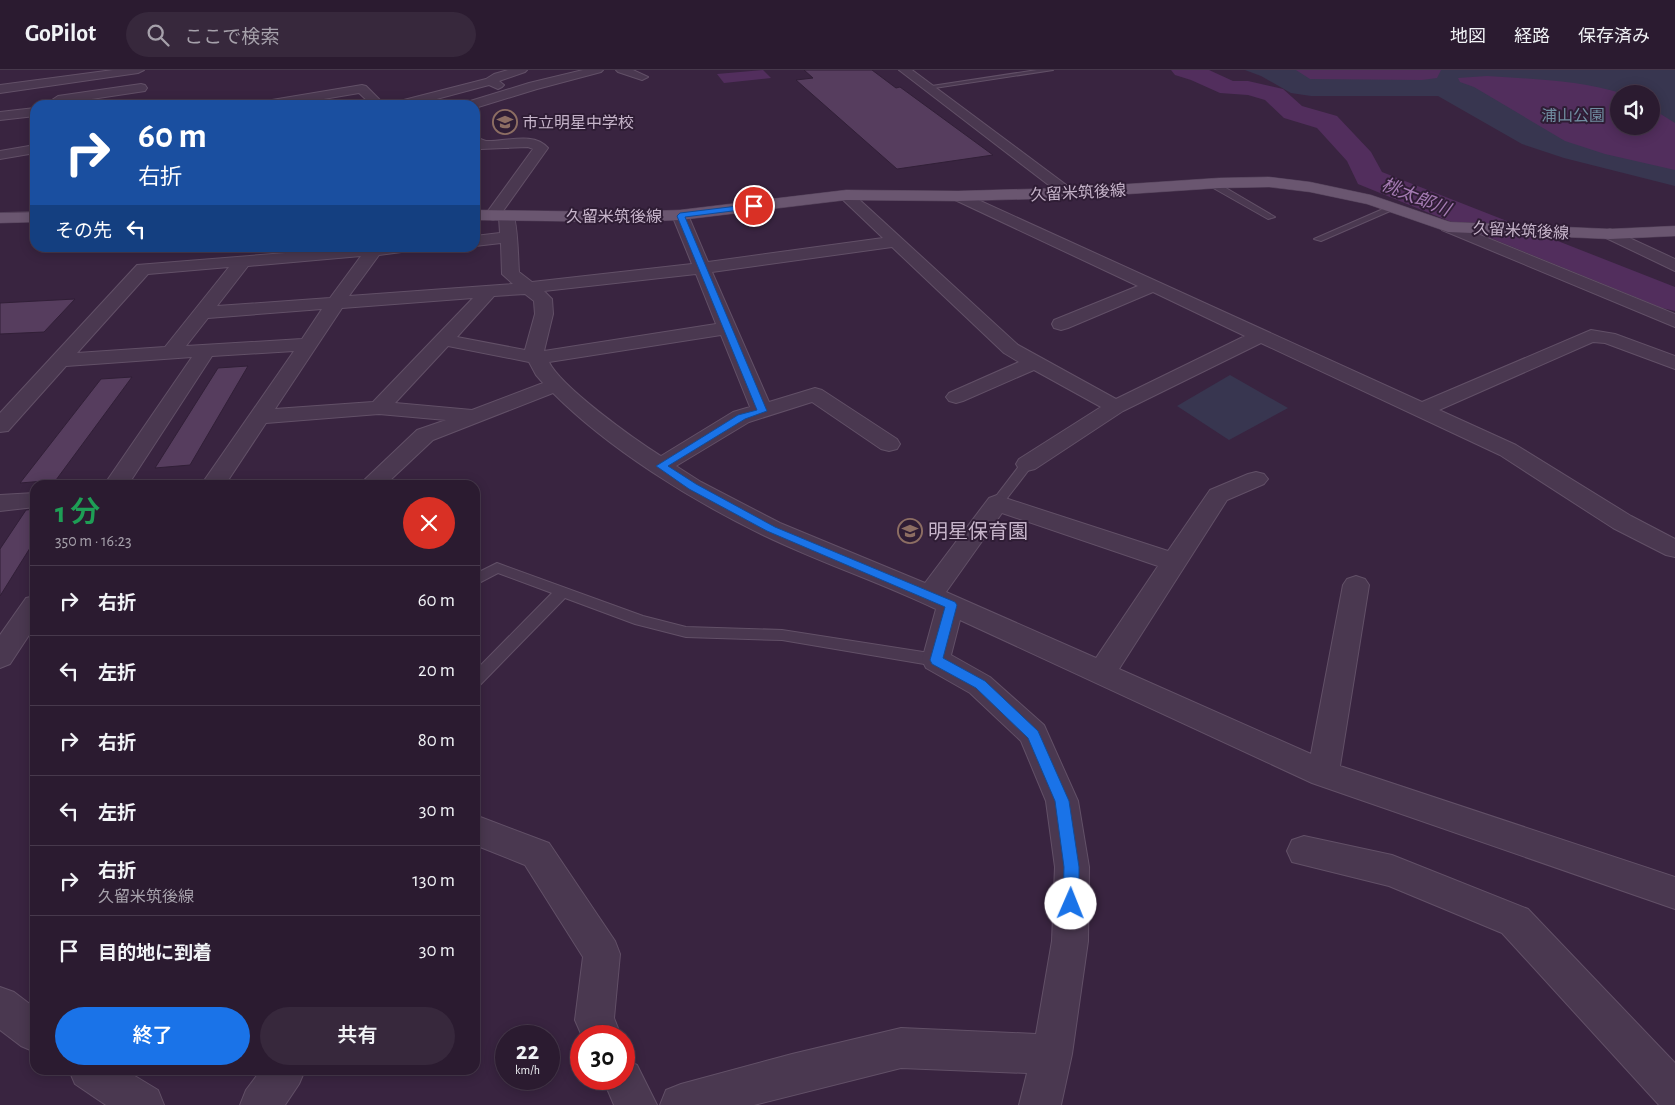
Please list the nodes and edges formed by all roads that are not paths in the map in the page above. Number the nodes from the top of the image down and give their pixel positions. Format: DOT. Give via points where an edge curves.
graph roads {
  1 [pos="138,70"];
  2 [pos="521,70"];
  3 [pos="597,70"];
  4 [pos="622,70"];
  5 [pos="905,70"];
  6 [pos="1050,70"];
  7 [pos="77,74"];
  8 [pos="642,77"];
  9 [pos="490,81"];
  10 [pos="533,86"];
  11 [pos="928,87"];
  12 [pos="141,88"];
  13 [pos="0,89"];
  14 [pos="514,92"];
  15 [pos="550,92"];
  16 [pos="58,100"];
  17 [pos="290,100"];
  18 [pos="375,100"];
  19 [pos="419,100"];
  20 [pos="480,102"];
  21 [pos="30,113"];
  22 [pos="0,116"];
  23 [pos="25,137"];
  24 [pos="480,144"];
  25 [pos="30,150"];
  26 [pos="20,152"];
  27 [pos="0,155"];
  28 [pos="1211,183"];
  29 [pos="1068,193"];
  30 [pos="846,194"];
  31 [pos="958,196"];
  32 [pos="1393,208"];
  33 [pos="480,215"];
  34 [pos="500,215"];
  35 [pos="680,216"];
  36 [pos="1271,217"];
  37 [pos="0,218"];
  38 [pos="30,218"];
  39 [pos="1448,226"];
  40 [pos="1675,231"];
  41 [pos="1610,234"];
  42 [pos="510,238"];
  43 [pos="1318,239"];
  44 [pos="480,241"];
  45 [pos="897,241"];
  46 [pos="350,252"];
  47 [pos="373,252"];
  48 [pos="242,261"];
  49 [pos="1675,266"];
  50 [pos="701,268"];
  51 [pos="1153,286"];
  52 [pos="528,288"];
  53 [pos="490,290"];
  54 [pos="336,301"];
  55 [pos="202,313"];
  56 [pos="1675,321"];
  57 [pos="1062,324"];
  58 [pos="727,328"];
  59 [pos="1262,335"];
  60 [pos="444,340"];
  61 [pos="308,344"];
  62 [pos="206,351"];
  63 [pos="171,353"];
  64 [pos="537,358"];
  65 [pos="60,360"];
  66 [pos="1034,362"];
  67 [pos="1675,363"];
  68 [pos="556,385"];
  69 [pos="956,397"];
  70 [pos="1116,407"];
  71 [pos="379,408"];
  72 [pos="1424,409"];
  73 [pos="762,411"];
  74 [pos="476,416"];
  75 [pos="258,417"];
  76 [pos="0,426"];
  77 [pos="889,444"];
  78 [pos="1027,464"];
  79 [pos="661,466"];
  80 [pos="1256,479"];
  81 [pos="119,480"];
  82 [pos="216,480"];
  83 [pos="376,480"];
  84 [pos="30,500"];
  85 [pos="0,503"];
  86 [pos="998,503"];
  87 [pos="1675,549"];
  88 [pos="1174,562"];
  89 [pos="480,577"];
  90 [pos="1356,585"];
  91 [pos="562,592"];
  92 [pos="940,600"];
  93 [pos="30,612"];
  94 [pos="0,657"];
  95 [pos="936,660"];
  96 [pos="1101,673"];
  97 [pos="480,676"];
  98 [pos="1323,774"];
  99 [pos="480,832"];
  100 [pos="1304,851"];
  101 [pos="1675,893"];
  102 [pos="0,1006"];
  103 [pos="596,1025"];
  104 [pos="30,1028"];
  105 [pos="1052,1054"];
  106 [pos="95,1075"];
  107 [pos="282,1075"];
  108 [pos="628,1090"];
  109 [pos="1675,1092"];
  110 [pos="127,1101"];
  111 [pos="261,1105"];
  112 [pos="636,1105"];
  113 [pos="680,1105"];
  114 [pos="1040,1105"];
  1 -- 7 [label="street"];
  2 -- 9 [label="street"];
  3 -- 10 [label="street"];
  4 -- 8 [label="street"];
  5 -- 11 [label="street"];
  6 -- 11 [label="lane"];
  7 -- 13 [label="street"];
  9 -- 14 [label="street"];
  9 -- 19 [label="street"];
  10 -- 14 [label="street"];
  10 -- 15 [label="street"];
  11 -- 29 [label="street"];
  12 -- 16 [label="street"];
  14 -- 20 [label="street"];
  17 -- 18 [label="street" via="364,85"];
  21 -- 22 [label="street"];
  23 -- 26 [label="street"];
  24 -- 34 [label="street" via="530,143 541,148"];
  25 -- 26 [label="street"];
  26 -- 27 [label="street"];
  28 -- 29 [label="main road, 久留米筑後線"];
  28 -- 32 [label="main road, 久留米筑後線" via="1268,182 1310,187"];
  28 -- 36 [label="lane"];
  29 -- 31 [label="main road, 久留米筑後線"];
  30 -- 31 [label="main road, 久留米筑後線"];
  30 -- 35 [label="main road, 久留米筑後線"];
  30 -- 45 [label="street"];
  31 -- 51 [label="street"];
  32 -- 39 [label="main road, 久留米筑後線"];
  32 -- 43 [label="lane"];
  33 -- 34 [label="main road, 久留米筑後線"];
  34 -- 35 [label="main road, 久留米筑後線"];
  34 -- 42 [label="street"];
  35 -- 50 [label="street"];
  37 -- 38 [label="main road"];
  39 -- 41 [label="main road, 久留米筑後線"];
  39 -- 56 [label="street"];
  40 -- 41 [label="main road, 久留米筑後線"];
  41 -- 49 [label="street"];
  42 -- 44 [label="street"];
  42 -- 52 [label="street" via="511,274"];
  45 -- 50 [label="street"];
  45 -- 66 [label="street" via="1011,349"];
  46 -- 48 [label="street"];
  47 -- 54 [label="street"];
  48 -- 55 [label="street"];
  48 -- 65 [label="street" via="143,269"];
  50 -- 52 [label="street"];
  50 -- 58 [label="street"];
  51 -- 57 [label="street"];
  51 -- 59 [label="street"];
  52 -- 53 [label="street"];
  52 -- 64 [label="street" via="543,299 544,314 534,351"];
  53 -- 54 [label="street"];
  53 -- 60 [label="street"];
  54 -- 55 [label="street"];
  54 -- 61 [label="street"];
  55 -- 63 [label="street"];
  58 -- 64 [label="street"];
  58 -- 73 [label="street"];
  59 -- 70 [label="street"];
  59 -- 72 [label="street"];
  60 -- 64 [label="street"];
  60 -- 71 [label="street"];
  61 -- 62 [label="street"];
  61 -- 75 [label="street"];
  62 -- 63 [label="street"];
  62 -- 81 [label="street"];
  63 -- 65 [label="street"];
  64 -- 68 [label="street" via="543,371"];
  65 -- 76 [label="street"];
  66 -- 69 [label="street"];
  66 -- 70 [label="street"];
  67 -- 72 [label="street" via="1608,338 1591,336"];
  68 -- 74 [label="street"];
  68 -- 79 [label="street" via="635,450"];
  70 -- 78 [label="street"];
  71 -- 74 [label="street"];
  71 -- 75 [label="street"];
  72 -- 87 [label="street" via="1508,450 1622,522"];
  73 -- 77 [label="street" via="815,394"];
  73 -- 79 [label="street" via="741,417"];
  74 -- 83 [label="street" via="425,435"];
  75 -- 82 [label="street"];
  78 -- 86 [label="lane"];
  79 -- 92 [label="street" via="771,529"];
  80 -- 88 [label="street" via="1218,495"];
  84 -- 85 [label="street"];
  86 -- 88 [label="street"];
  86 -- 92 [label="street"];
  88 -- 96 [label="street"];
  89 -- 91 [label="lane" via="496,568"];
  90 -- 98 [label="street"];
  91 -- 95 [label="lane" via="640,620 686,632 782,635"];
  91 -- 97 [label="lane"];
  92 -- 95 [label="street"];
  92 -- 96 [label="street"];
  93 -- 94 [label="street"];
  95 -- 105 [label="street" via="980,685 1033,734 1062,801 1072,867 1070,940"];
  96 -- 98 [label="street"];
  98 -- 101 [label="street"];
  99 -- 103 [label="street" via="537,854 602,954 594,1020"];
  100 -- 109 [label="street" via="1392,871 1515,921"];
  102 -- 104 [label="street"];
  105 -- 113 [label="street" via="901,1048"];
  105 -- 114 [label="street"];
  106 -- 110 [label="street"];
  107 -- 111 [label="street"];
  108 -- 112 [label="street"];
}
